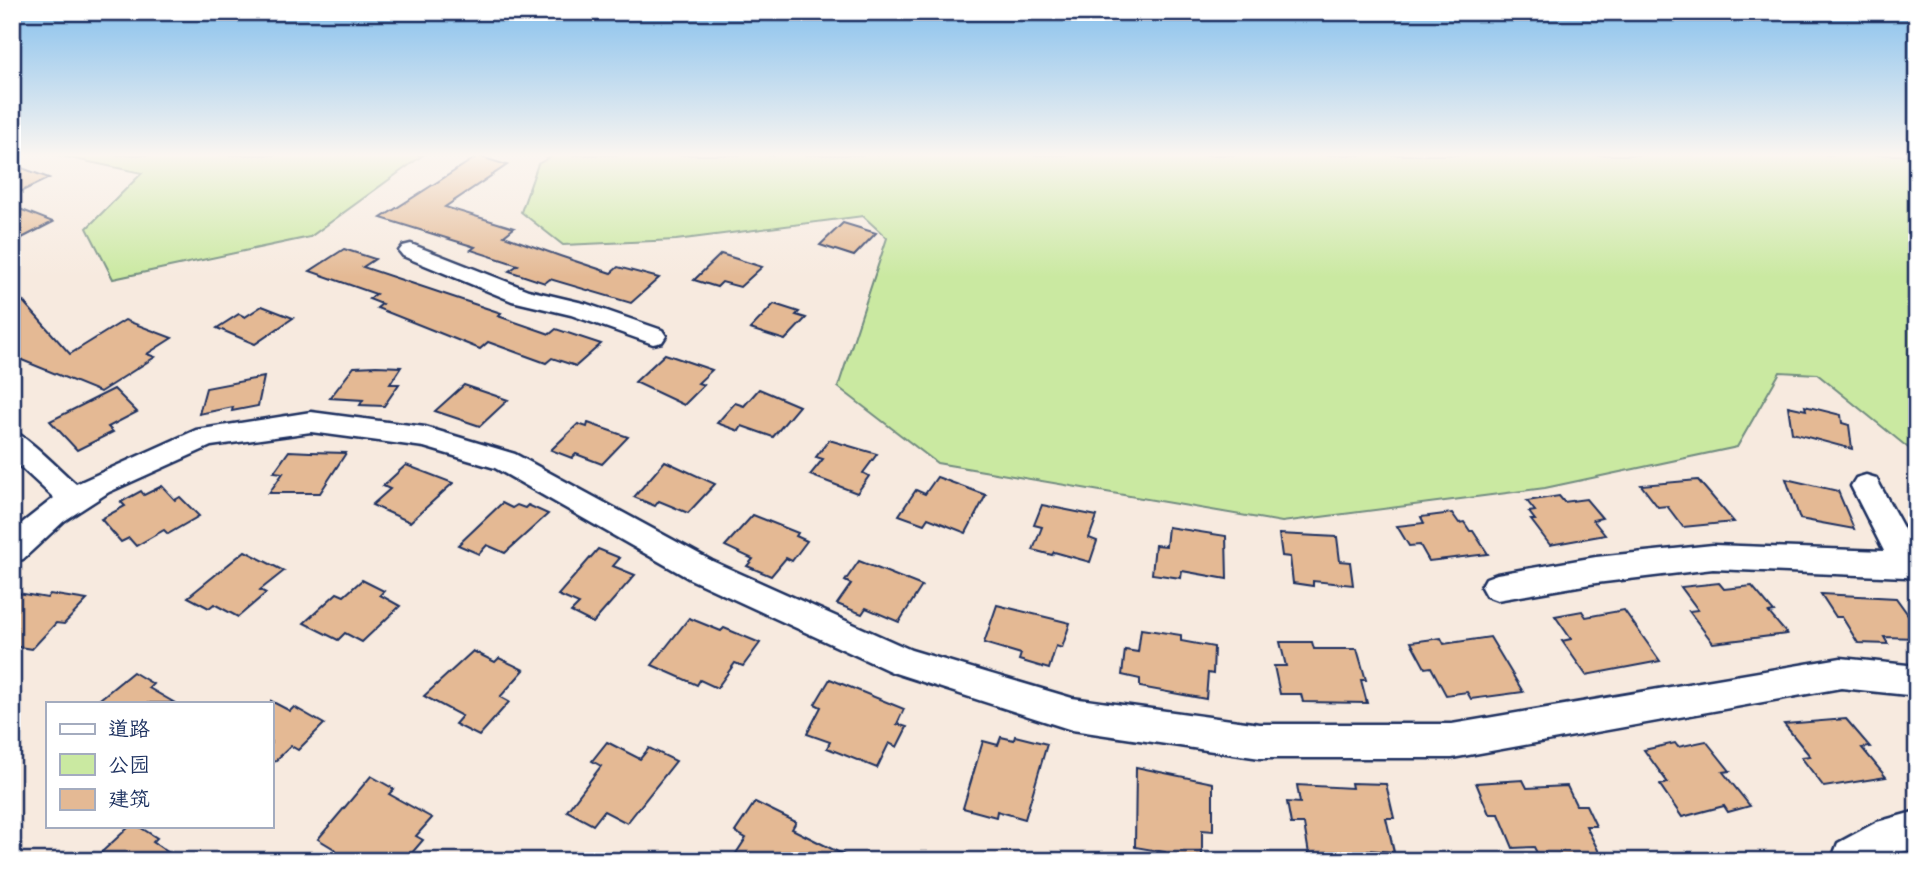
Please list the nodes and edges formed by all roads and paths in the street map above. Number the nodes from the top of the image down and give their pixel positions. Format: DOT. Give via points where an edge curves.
graph roads {
  1 [pos="411,251"];
  2 [pos="653,336"];
  3 [pos="12,441"];
  4 [pos="1866,486"];
  5 [pos="75,499"];
  6 [pos="12,550"];
  7 [pos="1913,565"];
  8 [pos="1497,587"];
  9 [pos="1917,681"];
  10 [pos="1917,830"];
  11 [pos="1851,861"];
  1 -- 2 [label="street" via="522,296 578,309"];
  3 -- 5 [label="street"];
  4 -- 7 [label="street"];
  5 -- 6 [label="street"];
  5 -- 9 [label="street" via="206,437 311,422 425,437 505,461 701,570 904,662 1072,714 1260,741 1452,741 1841,673"];
  7 -- 8 [label="street" via="1713,557"];
  10 -- 11 [label="street" via="1891,835"];
}
